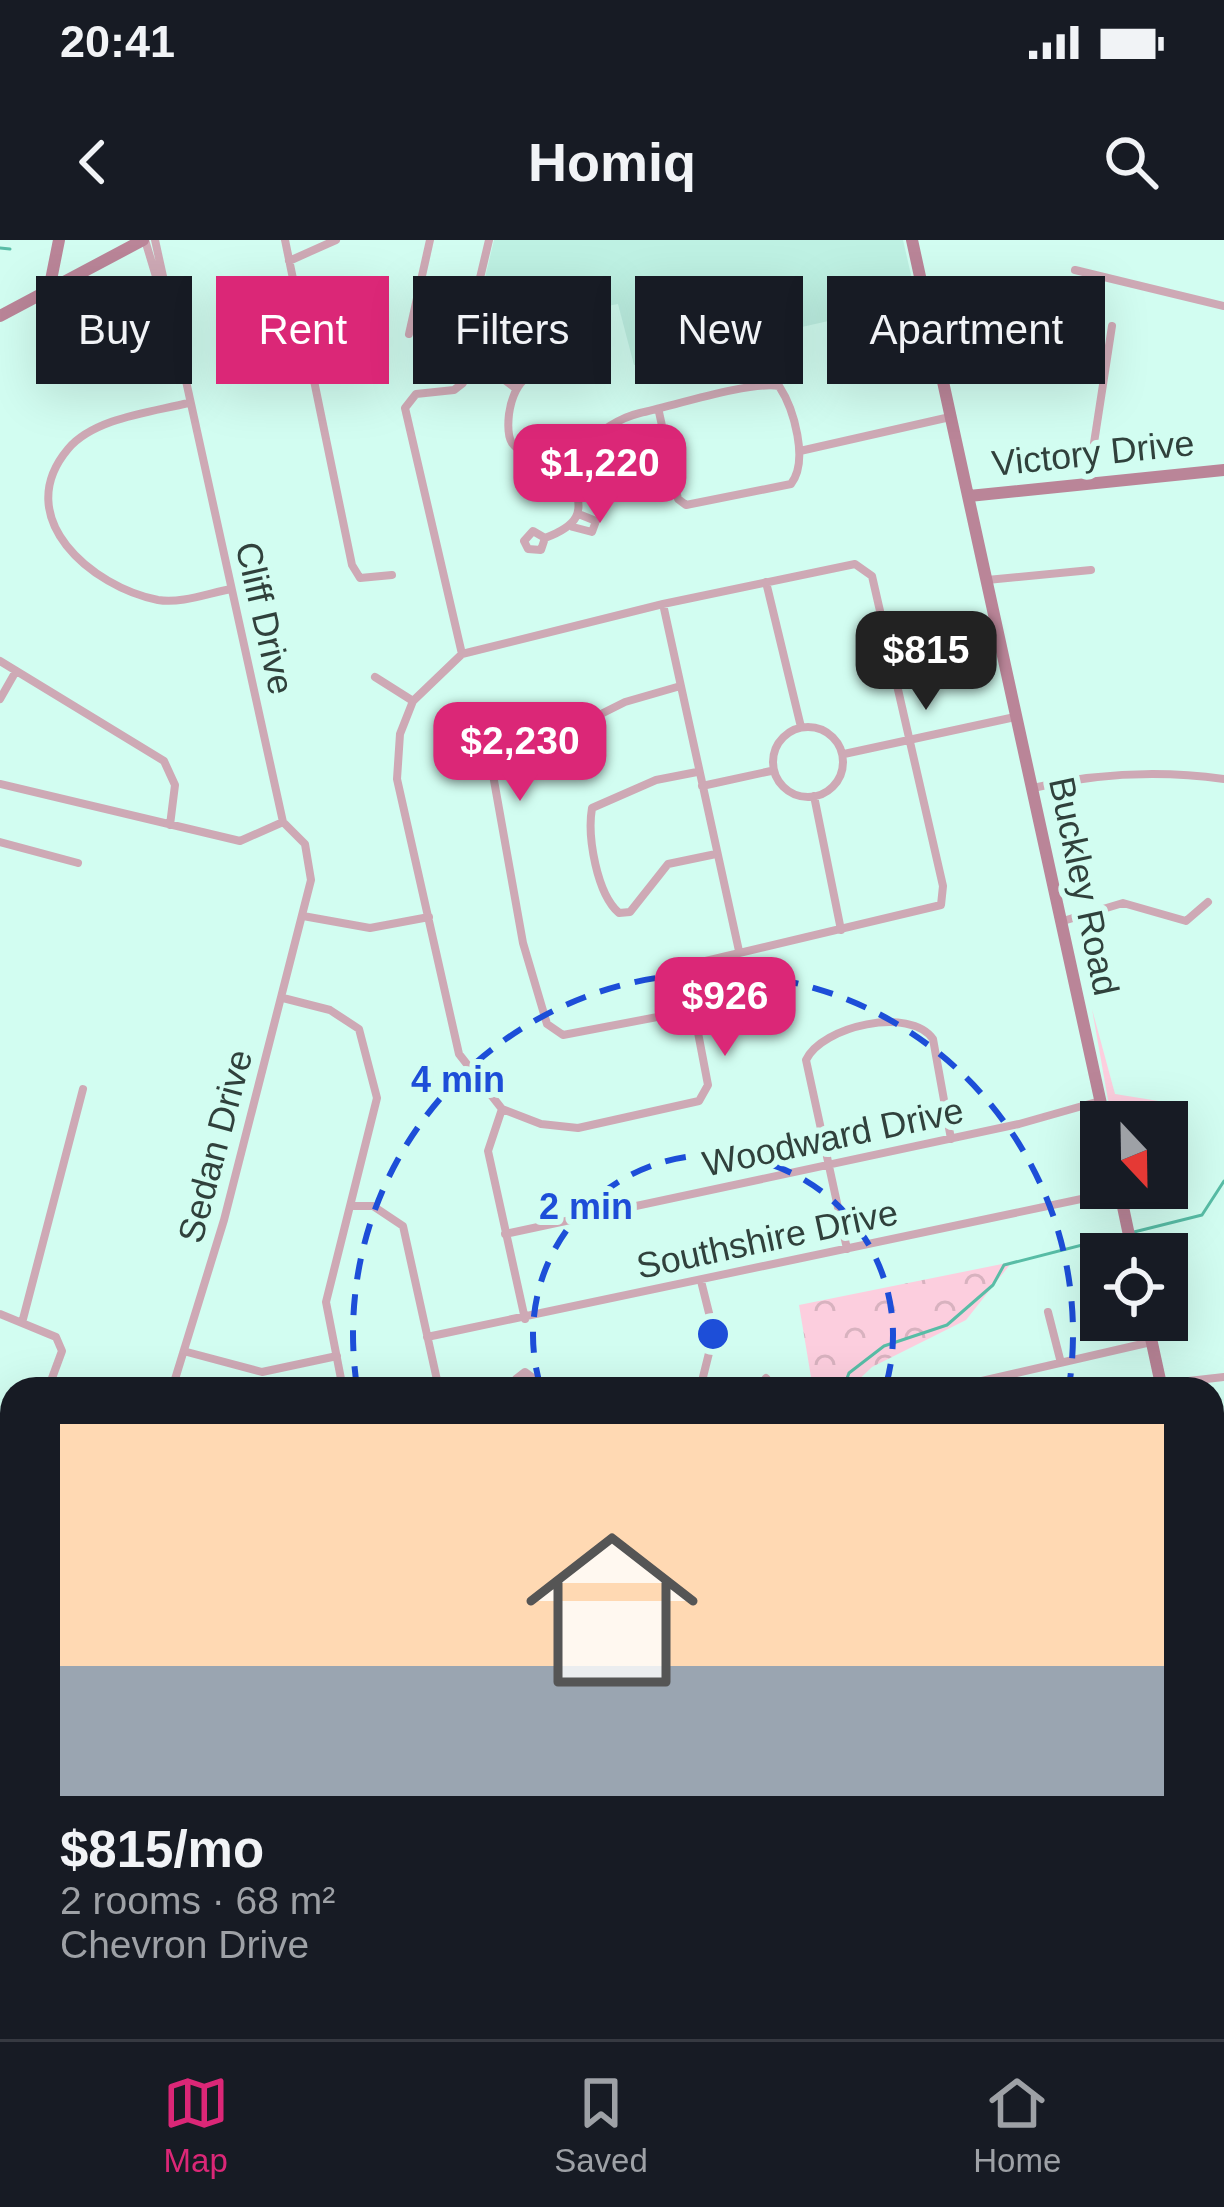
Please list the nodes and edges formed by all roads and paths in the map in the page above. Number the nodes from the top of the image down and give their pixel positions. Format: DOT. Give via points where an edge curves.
graph roads {
  1 [pos="58,240"];
  2 [pos="144,240"];
  3 [pos="155,240"];
  4 [pos="284,240"];
  5 [pos="336,240"];
  6 [pos="430,240"];
  7 [pos="489,240"];
  8 [pos="912,240"];
  9 [pos="289,261"];
  10 [pos="1075,270"];
  11 [pos="52,276"];
  12 [pos="76,276"];
  13 [pos="156,276"];
  14 [pos="162,276"];
  15 [pos="920,276"];
  16 [pos="36,297"];
  17 [pos="1224,306"];
  18 [pos="0,316"];
  19 [pos="1112,326"];
  20 [pos="409,334"];
  21 [pos="184,384"];
  22 [pos="510,384"];
  23 [pos="516,384"];
  24 [pos="944,384"];
  25 [pos="514,387"];
  26 [pos="188,403"];
  27 [pos="659,412"];
  28 [pos="951,417"];
  29 [pos="800,451"];
  30 [pos="575,468"];
  31 [pos="1224,470"];
  32 [pos="1088,484"];
  33 [pos="968,496"];
  34 [pos="580,515"];
  35 [pos="573,527"];
  36 [pos="545,538"];
  37 [pos="1091,570"];
  38 [pos="392,575"];
  39 [pos="987,580"];
  40 [pos="766,582"];
  41 [pos="231,589"];
  42 [pos="663,604"];
  43 [pos="462,654"];
  44 [pos="0,661"];
  45 [pos="16,671"];
  46 [pos="375,677"];
  47 [pos="677,687"];
  48 [pos="0,698"];
  49 [pos="413,701"];
  50 [pos="1017,716"];
  51 [pos="801,727"];
  52 [pos="911,739"];
  53 [pos="844,754"];
  54 [pos="771,770"];
  55 [pos="698,772"];
  56 [pos="1224,779"];
  57 [pos="0,784"];
  58 [pos="702,786"];
  59 [pos="1033,788"];
  60 [pos="814,796"];
  61 [pos="283,822"];
  62 [pos="170,825"];
  63 [pos="0,842"];
  64 [pos="716,854"];
  65 [pos="78,862"];
  66 [pos="1208,902"];
  67 [pos="303,916"];
  68 [pos="429,917"];
  69 [pos="1061,922"];
  70 [pos="841,930"];
  71 [pos="739,952"];
  72 [pos="283,998"];
  73 [pos="694,1010"];
  74 [pos="83,1089"];
  75 [pos="1100,1101"];
  76 [pos="1080,1106"];
  77 [pos="502,1109"];
  78 [pos="951,1139"];
  79 [pos="830,1166"];
  80 [pos="1080,1198"];
  81 [pos="350,1206"];
  82 [pos="505,1234"];
  83 [pos="847,1249"];
  84 [pos="701,1281"];
  85 [pos="1048,1312"];
  86 [pos="0,1314"];
  87 [pos="23,1319"];
  88 [pos="525,1319"];
  89 [pos="427,1337"];
  90 [pos="1151,1342"];
  91 [pos="187,1352"];
  92 [pos="337,1355"];
  93 [pos="1060,1359"];
  94 [pos="52,1377"];
  95 [pos="177,1377"];
  96 [pos="341,1377"];
  97 [pos="436,1377"];
  98 [pos="703,1377"];
  99 [pos="992,1377"];
  100 [pos="1159,1377"];
  1 -- 11 [label="street"];
  2 -- 12 [label="street"];
  2 -- 13 [label="street, Cliff Drive"];
  3 -- 14 [label="street, Cliff Drive"];
  4 -- 9 [label="street"];
  5 -- 9 [label="street"];
  6 -- 20 [label="street"];
  7 -- 43 [label="street" via="463,383 409,400 405,414"];
  8 -- 15 [label="street, Buckley Road"];
  9 -- 38 [label="street" via="352,565 368,580"];
  10 -- 17 [label="street"];
  16 -- 18 [label="street"];
  19 -- 32 [label="street"];
  21 -- 26 [label="street, Cliff Drive"];
  22 -- 25 [label="street"];
  23 -- 25 [label="street"];
  24 -- 28 [label="street, Buckley Road"];
  25 -- 30 [label="street" via="512,443"];
  26 -- 41 [label="street, Cliff Drive"];
  26 -- 41 [label="street" via="115,422 68,449 49,518 60,544 141,596 169,601"];
  27 -- 29 [label="street" via="779,386"];
  27 -- 29 [label="street" via="678,499 686,505 791,484"];
  27 -- 30 [label="street" via="638,413 600,433"];
  28 -- 29 [label="street"];
  28 -- 33 [label="street, Buckley Road"];
  30 -- 34 [label="street"];
  31 -- 32 [label="street, Victory Drive"];
  32 -- 33 [label="street, Victory Drive"];
  33 -- 39 [label="street, Buckley Road"];
  34 -- 35 [label="street"];
  34 -- 35 [label="street" via="596,520 592,532"];
  35 -- 36 [label="street"];
  37 -- 39 [label="street"];
  39 -- 50 [label="street, Buckley Road"];
  40 -- 42 [label="street"];
  40 -- 51 [label="street"];
  40 -- 52 [label="street" via="865,568"];
  41 -- 61 [label="street, Cliff Drive"];
  42 -- 43 [label="street"];
  42 -- 47 [label="street"];
  43 -- 49 [label="street"];
  44 -- 45 [label="street"];
  45 -- 48 [label="street"];
  45 -- 62 [label="street" via="164,761 176,785"];
  46 -- 49 [label="street"];
  47 -- 55 [label="street"];
  47 -- 73 [label="street" via="586,721 505,738 490,758 523,943 547,1024 563,1035"];
  49 -- 68 [label="street" via="400,734 397,778"];
  50 -- 52 [label="street"];
  50 -- 59 [label="street, Buckley Road"];
  51 -- 53 [label="street" via="829,734"];
  51 -- 54 [label="street" via="775,746"];
  52 -- 53 [label="street"];
  52 -- 70 [label="street" via="941,904"];
  53 -- 60 [label="street" via="841,777"];
  54 -- 58 [label="street"];
  54 -- 60 [label="street" via="786,789"];
  55 -- 58 [label="street"];
  55 -- 64 [label="street" via="592,808 589,826 609,904 630,912 668,864"];
  56 -- 59 [label="street" via="1153,772"];
  57 -- 62 [label="street"];
  58 -- 64 [label="street"];
  59 -- 69 [label="street, Buckley Road"];
  60 -- 70 [label="street"];
  61 -- 62 [label="street" via="240,841"];
  61 -- 67 [label="street, Cliff Drive" via="310,855"];
  63 -- 65 [label="street"];
  64 -- 71 [label="street"];
  66 -- 69 [label="street" via="1186,921 1123,903"];
  67 -- 68 [label="street" via="370,928"];
  67 -- 72 [label="street, Sedan Drive"];
  68 -- 77 [label="street" via="459,1054"];
  69 -- 75 [label="street, Buckley Road"];
  70 -- 71 [label="street"];
  71 -- 73 [label="street" via="688,969"];
  72 -- 81 [label="street" via="330,1010 368,1044 377,1098"];
  72 -- 91 [label="street, Sedan Drive"];
  73 -- 77 [label="street" via="708,1085 700,1101 578,1127"];
  74 -- 87 [label="street"];
  76 -- 78 [label="street, Woodward Drive"];
  77 -- 82 [label="street" via="488,1151"];
  78 -- 79 [label="street, Woodward Drive"];
  78 -- 79 [label="street" via="924,1026 909,1019 830,1034 806,1060"];
  79 -- 82 [label="street, Woodward Drive"];
  79 -- 83 [label="street"];
  80 -- 83 [label="street, Southshire Drive"];
  81 -- 89 [label="street" via="373,1206 403,1226"];
  81 -- 92 [label="street" via="326,1302"];
  82 -- 88 [label="street"];
  83 -- 84 [label="street, Southshire Drive"];
  84 -- 88 [label="street, Southshire Drive"];
  84 -- 98 [label="street" via="714,1333"];
  85 -- 93 [label="street"];
  86 -- 87 [label="street"];
  87 -- 94 [label="street" via="60,1342"];
  88 -- 89 [label="street, Southshire Drive"];
  89 -- 97 [label="street"];
  90 -- 93 [label="street"];
  90 -- 100 [label="street"];
  91 -- 92 [label="street" via="262,1372"];
  91 -- 95 [label="street, Sedan Drive"];
  92 -- 96 [label="street"];
  93 -- 99 [label="street"];
}
